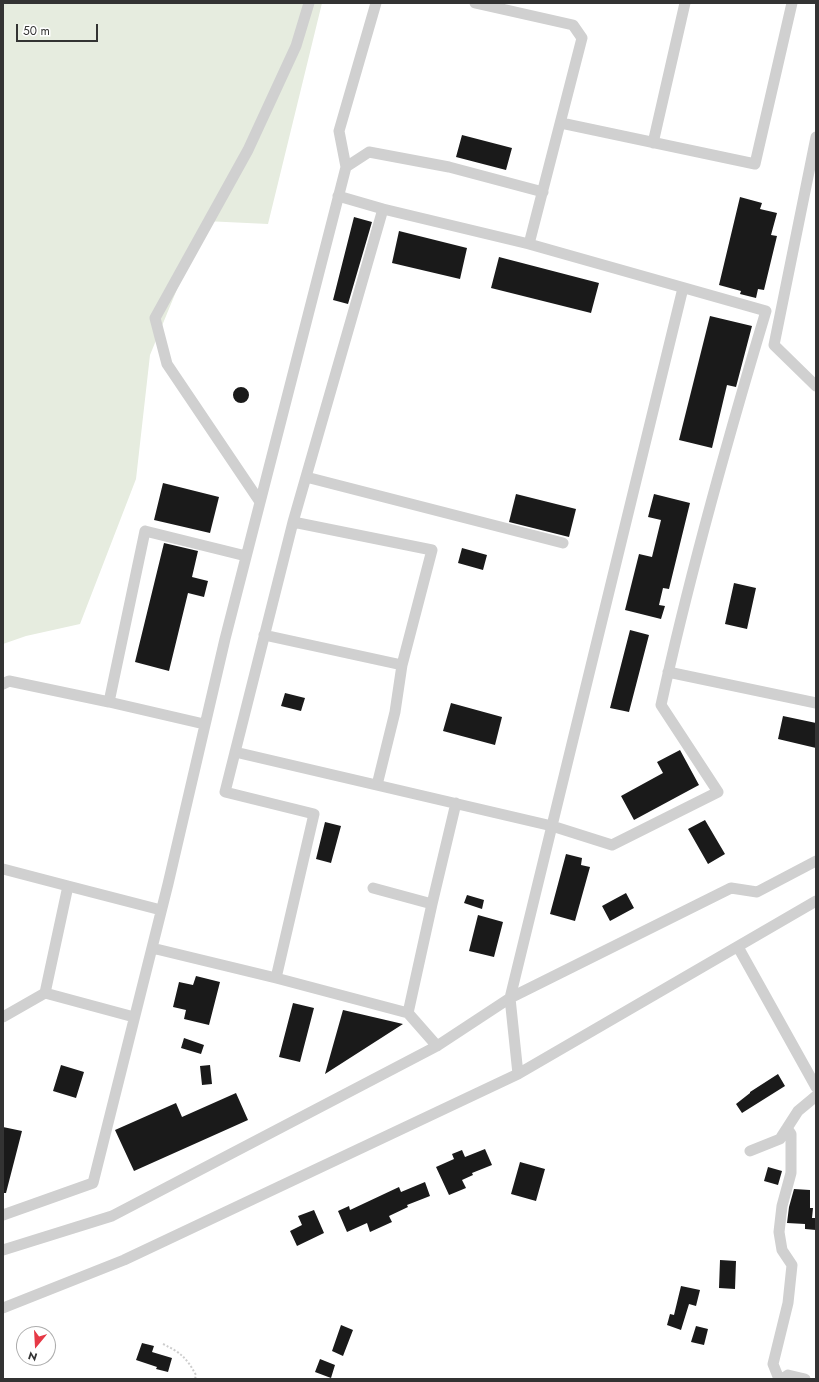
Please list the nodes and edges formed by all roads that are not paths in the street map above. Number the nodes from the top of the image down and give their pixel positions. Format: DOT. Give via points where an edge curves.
graph roads {
  1 [pos="309,3"];
  2 [pos="376,3"];
  3 [pos="476,3"];
  4 [pos="685,3"];
  5 [pos="792,3"];
  6 [pos="561,123"];
  7 [pos="816,137"];
  8 [pos="653,143"];
  9 [pos="346,166"];
  10 [pos="543,192"];
  11 [pos="338,196"];
  12 [pos="383,209"];
  13 [pos="529,244"];
  14 [pos="683,288"];
  15 [pos="816,386"];
  16 [pos="306,477"];
  17 [pos="260,502"];
  18 [pos="292,522"];
  19 [pos="563,543"];
  20 [pos="246,556"];
  21 [pos="264,635"];
  22 [pos="402,665"];
  23 [pos="668,672"];
  24 [pos="3,684"];
  25 [pos="109,702"];
  26 [pos="816,703"];
  27 [pos="204,724"];
  28 [pos="235,752"];
  29 [pos="377,785"];
  30 [pos="456,803"];
  31 [pos="552,826"];
  32 [pos="816,861"];
  33 [pos="3,869"];
  34 [pos="68,886"];
  35 [pos="373,888"];
  36 [pos="816,901"];
  37 [pos="432,904"];
  38 [pos="161,910"];
  39 [pos="738,947"];
  40 [pos="152,948"];
  41 [pos="276,978"];
  42 [pos="45,993"];
  43 [pos="510,998"];
  44 [pos="408,1013"];
  45 [pos="3,1017"];
  46 [pos="134,1017"];
  47 [pos="437,1046"];
  48 [pos="518,1074"];
  49 [pos="816,1087"];
  50 [pos="816,1096"];
  51 [pos="787,1128"];
  52 [pos="750,1151"];
  53 [pos="3,1215"];
  54 [pos="3,1250"];
  55 [pos="3,1308"];
  56 [pos="781,1379"];
  57 [pos="805,1379"];
  1 -- 17 [label="street" via="296,46 248,150 155,318 167,364"];
  2 -- 9 [label="street" via="339,131"];
  3 -- 6 [label="street" via="573,25 582,38"];
  4 -- 8 [label="street"];
  5 -- 8 [label="street" via="755,164"];
  6 -- 8 [label="street"];
  6 -- 10 [label="street"];
  7 -- 15 [label="street" via="774,345"];
  9 -- 10 [label="street" via="369,152 448,167"];
  9 -- 11 [label="street"];
  10 -- 13 [label="street"];
  11 -- 12 [label="street"];
  11 -- 17 [label="street"];
  12 -- 13 [label="street"];
  12 -- 16 [label="street"];
  13 -- 14 [label="street"];
  14 -- 23 [label="street" via="766,311 728,440"];
  14 -- 31 [label="street"];
  16 -- 18 [label="street"];
  16 -- 19 [label="street"];
  17 -- 20 [label="street"];
  18 -- 21 [label="street"];
  18 -- 22 [label="street" via="432,550"];
  20 -- 25 [label="street" via="145,531"];
  20 -- 27 [label="street"];
  21 -- 22 [label="street"];
  21 -- 28 [label="street"];
  22 -- 29 [label="street" via="395,712"];
  23 -- 26 [label="street"];
  23 -- 31 [label="street" via="661,705 718,792 612,845"];
  24 -- 25 [label="street" via="9,681"];
  25 -- 27 [label="street"];
  27 -- 38 [label="street"];
  28 -- 29 [label="street"];
  28 -- 41 [label="street" via="225,792 314,814"];
  29 -- 30 [label="street"];
  30 -- 31 [label="street"];
  30 -- 37 [label="street"];
  31 -- 43 [label="street"];
  32 -- 43 [label="street" via="757,892 731,888"];
  33 -- 34 [label="street"];
  34 -- 38 [label="street"];
  34 -- 42 [label="street"];
  35 -- 37 [label="street"];
  36 -- 39 [label="street"];
  37 -- 44 [label="street"];
  38 -- 40 [label="street"];
  39 -- 48 [label="street"];
  39 -- 49 [label="street"];
  40 -- 41 [label="street"];
  40 -- 46 [label="street"];
  41 -- 44 [label="street"];
  42 -- 45 [label="street"];
  42 -- 46 [label="street"];
  43 -- 47 [label="street"];
  43 -- 48 [label="street"];
  44 -- 47 [label="street"];
  46 -- 53 [label="street" via="93,1183"];
  47 -- 54 [label="street" via="112,1216"];
  48 -- 55 [label="street" via="124,1260"];
  50 -- 51 [label="street" via="798,1111"];
  51 -- 52 [label="street" via="780,1139"];
  51 -- 56 [label="street" via="791,1134 791,1172 782,1206 780,1232 782,1250 792,1265 788,1303 773,1364"];
  56 -- 57 [label="street" via="788,1375"];
}
